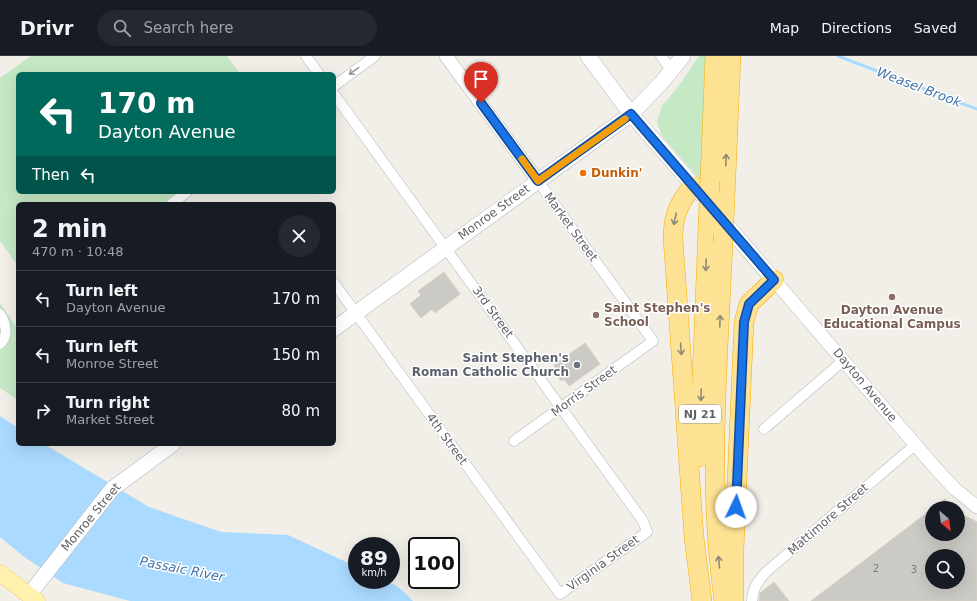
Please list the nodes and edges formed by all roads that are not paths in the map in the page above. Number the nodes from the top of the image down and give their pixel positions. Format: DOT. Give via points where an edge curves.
graph roads {
  1 [pos="306,56"];
  2 [pos="375,56"];
  3 [pos="446,56"];
  4 [pos="588,56"];
  5 [pos="661,56"];
  6 [pos="683,56"];
  7 [pos="715,56"];
  8 [pos="731,56"];
  9 [pos="672,71"];
  10 [pos="318,72"];
  11 [pos="336,85"];
  12 [pos="336,97"];
  13 [pos="631,114"];
  14 [pos="538,181"];
  15 [pos="702,183"];
  16 [pos="184,194"];
  17 [pos="174,202"];
  18 [pos="446,247"];
  19 [pos="774,280"];
  20 [pos="336,287"];
  21 [pos="355,313"];
  22 [pos="0,314"];
  23 [pos="336,327"];
  24 [pos="653,341"];
  25 [pos="0,344"];
  26 [pos="844,360"];
  27 [pos="561,407"];
  28 [pos="764,429"];
  29 [pos="514,441"];
  30 [pos="915,445"];
  31 [pos="170,446"];
  32 [pos="977,508"];
  33 [pos="647,532"];
  34 [pos="0,573"];
  35 [pos="560,594"];
  36 [pos="29,599"];
  37 [pos="702,601"];
  38 [pos="708,601"];
  39 [pos="724,601"];
  40 [pos="734,601"];
  41 [pos="752,601"];
  1 -- 10 [label="street"];
  2 -- 11 [label="street, one-way"];
  3 -- 14 [label="street, Market Street"];
  4 -- 13 [label="main road, Dayton Avenue"];
  5 -- 9 [label="street"];
  6 -- 9 [label="main road, Monroe Street"];
  7 -- 15 [label="highway, NJ 21"];
  39 -- 8 [label="highway, NJ 21, one-way, bridge" via="717,534 715,465"];
  9 -- 13 [label="main road, Monroe Street"];
  12 -- 18 [label="street, 3rd Street"];
  13 -- 14 [label="main road, Monroe Street"];
  13 -- 15 [label="main road, Dayton Avenue"];
  14 -- 18 [label="main road, Monroe Street"];
  14 -- 24 [label="street, Market Street"];
  15 -- 19 [label="main road, Dayton Avenue"];
  15 -- 37 [label="highway, one-way" via="679,205 674,221 673,238 694,537"];
  15 -- 38 [label="highway, NJ 21, one-way, bridge" via="708,226 699,465 701,535"];
  16 -- 17 [label="street"];
  18 -- 21 [label="main road, Monroe Street"];
  18 -- 27 [label="street, 3rd Street"];
  19 -- 26 [label="street, Dayton Avenue"];
  19 -- 40 [label="highway" via="749,304 744,322"];
  20 -- 21 [label="street, 4th Street"];
  21 -- 23 [label="main road, Monroe Street"];
  21 -- 35 [label="street, 4th Street"];
  22 -- 25 [label="street" via="6,324 4,341"];
  24 -- 27 [label="street, Morris Street"];
  26 -- 28 [label="street"];
  26 -- 30 [label="street, Dayton Avenue"];
  27 -- 29 [label="street, Morris Street"];
  27 -- 33 [label="street, 3rd Street" via="643,521"];
  30 -- 32 [label="street, Dayton Avenue" via="955,489"];
  30 -- 41 [label="street, Mattimore Street" via="766,572 752,591"];
  31 -- 36 [label="main road, Monroe Street" via="124,479 102,500"];
  33 -- 35 [label="street, Virginia Street"];
  34 -- 36 [label="main road"];
}
